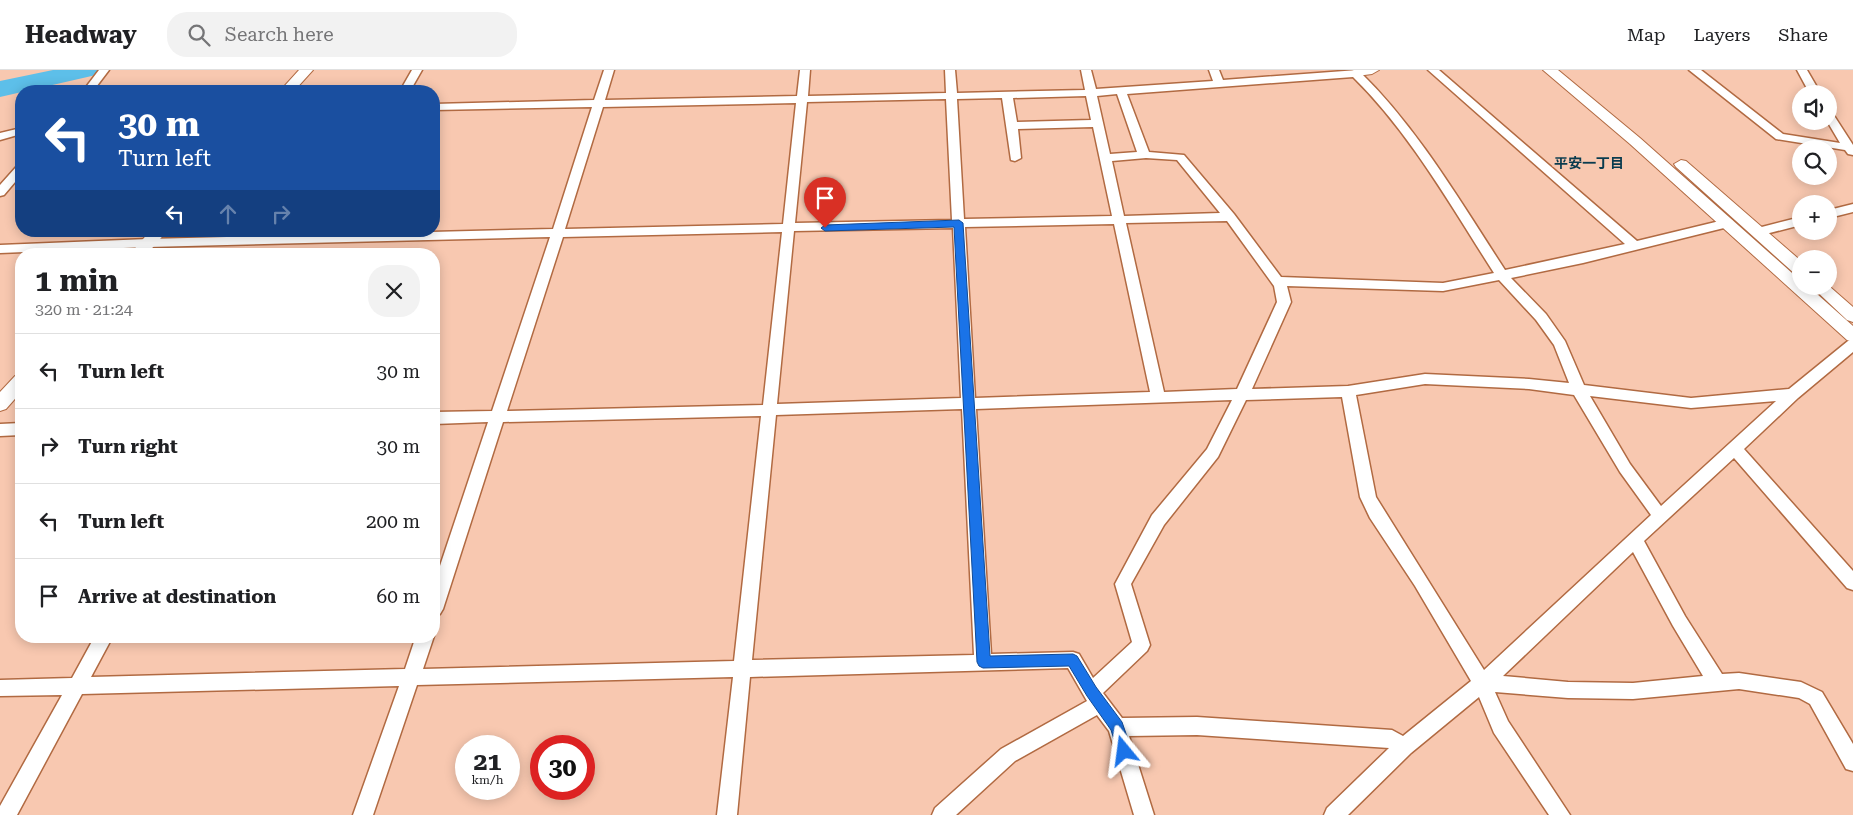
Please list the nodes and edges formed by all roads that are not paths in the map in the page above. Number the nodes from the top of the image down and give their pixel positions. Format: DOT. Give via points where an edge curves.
graph roads {
  1 [pos="104,70"];
  2 [pos="306,70"];
  3 [pos="417,70"];
  4 [pos="609,70"];
  5 [pos="805,70"];
  6 [pos="950,70"];
  7 [pos="1086,70"];
  8 [pos="1214,70"];
  9 [pos="1372,70"];
  10 [pos="1433,70"];
  11 [pos="1550,70"];
  12 [pos="1569,70"];
  13 [pos="1694,70"];
  14 [pos="1802,70"];
  15 [pos="1353,72"];
  16 [pos="1219,84"];
  17 [pos="93,85"];
  18 [pos="292,85"];
  19 [pos="408,85"];
  20 [pos="1811,85"];
  21 [pos="1121,91"];
  22 [pos="1091,93"];
  23 [pos="1007,95"];
  24 [pos="952,96"];
  25 [pos="802,100"];
  26 [pos="598,103"];
  27 [pos="440,107"];
  28 [pos="1099,123"];
  29 [pos="1012,126"];
  30 [pos="1837,129"];
  31 [pos="15,133"];
  32 [pos="0,137"];
  33 [pos="1850,150"];
  34 [pos="1144,156"];
  35 [pos="1015,158"];
  36 [pos="1106,158"];
  37 [pos="15,175"];
  38 [pos="0,192"];
  39 [pos="1853,208"];
  40 [pos="1837,212"];
  41 [pos="1230,217"];
  42 [pos="1120,222"];
  43 [pos="959,223"];
  44 [pos="1728,223"];
  45 [pos="1792,223"];
  46 [pos="787,229"];
  47 [pos="1758,232"];
  48 [pos="557,235"];
  49 [pos="440,236"];
  50 [pos="299,237"];
  51 [pos="323,237"];
  52 [pos="149,243"];
  53 [pos="1635,246"];
  54 [pos="15,248"];
  55 [pos="25,248"];
  56 [pos="317,248"];
  57 [pos="0,249"];
  58 [pos="1792,262"];
  59 [pos="1503,277"];
  60 [pos="1276,280"];
  61 [pos="1829,295"];
  62 [pos="1853,316"];
  63 [pos="1853,336"];
  64 [pos="1853,344"];
  65 [pos="15,388"];
  66 [pos="1348,391"];
  67 [pos="1580,391"];
  68 [pos="1242,394"];
  69 [pos="1793,394"];
  70 [pos="1158,397"];
  71 [pos="0,404"];
  72 [pos="969,404"];
  73 [pos="768,410"];
  74 [pos="498,416"];
  75 [pos="440,418"];
  76 [pos="15,429"];
  77 [pos="0,430"];
  78 [pos="1734,448"];
  79 [pos="1660,516"];
  80 [pos="1635,540"];
  81 [pos="1853,583"];
  82 [pos="440,591"];
  83 [pos="100,643"];
  84 [pos="423,643"];
  85 [pos="983,662"];
  86 [pos="741,667"];
  87 [pos="412,676"];
  88 [pos="1482,683"];
  89 [pos="1717,683"];
  90 [pos="77,685"];
  91 [pos="0,688"];
  92 [pos="1096,697"];
  93 [pos="1118,727"];
  94 [pos="1404,747"];
  95 [pos="1853,762"];
  96 [pos="6,815"];
  97 [pos="363,815"];
  98 [pos="727,815"];
  99 [pos="942,815"];
  100 [pos="1144,815"];
  101 [pos="1334,815"];
  102 [pos="1560,815"];
  1 -- 17 [label="street"];
  2 -- 18 [label="street"];
  3 -- 19 [label="street"];
  4 -- 26 [label="street"];
  5 -- 25 [label="street"];
  6 -- 24 [label="street"];
  7 -- 22 [label="street"];
  8 -- 16 [label="street"];
  9 -- 15 [label="street"];
  10 -- 53 [label="street"];
  11 -- 44 [label="street"];
  12 -- 47 [label="street"];
  13 -- 33 [label="street" via="1780,138"];
  14 -- 20 [label="street"];
  15 -- 16 [label="street"];
  15 -- 59 [label="street" via="1382,99 1408,134"];
  16 -- 21 [label="street"];
  21 -- 22 [label="street"];
  21 -- 34 [label="street"];
  22 -- 23 [label="street"];
  22 -- 28 [label="street"];
  23 -- 24 [label="street"];
  23 -- 29 [label="street"];
  24 -- 25 [label="street"];
  24 -- 43 [label="street"];
  25 -- 26 [label="street"];
  25 -- 46 [label="street"];
  26 -- 27 [label="street"];
  26 -- 48 [label="street"];
  28 -- 29 [label="street"];
  28 -- 36 [label="street"];
  29 -- 35 [label="street"];
  30 -- 33 [label="street"];
  31 -- 32 [label="street"];
  34 -- 36 [label="street"];
  34 -- 41 [label="street" via="1180,157"];
  36 -- 42 [label="street"];
  37 -- 38 [label="street"];
  39 -- 40 [label="street"];
  41 -- 42 [label="street"];
  41 -- 60 [label="street"];
  42 -- 43 [label="street"];
  42 -- 70 [label="street"];
  43 -- 46 [label="street"];
  43 -- 72 [label="street"];
  44 -- 53 [label="street"];
  44 -- 63 [label="street"];
  45 -- 47 [label="street"];
  46 -- 48 [label="street"];
  46 -- 73 [label="street"];
  47 -- 58 [label="street"];
  48 -- 49 [label="street"];
  48 -- 74 [label="street"];
  50 -- 52 [label="street"];
  51 -- 56 [label="street"];
  52 -- 55 [label="street"];
  53 -- 59 [label="street"];
  54 -- 57 [label="street"];
  59 -- 60 [label="street" via="1443,287"];
  59 -- 67 [label="street" via="1541,317 1560,344"];
  60 -- 68 [label="street" via="1284,302"];
  61 -- 62 [label="street"];
  64 -- 69 [label="street"];
  65 -- 71 [label="street"];
  66 -- 67 [label="street" via="1425,379 1529,384"];
  66 -- 68 [label="street"];
  66 -- 88 [label="street" via="1368,497"];
  67 -- 69 [label="street" via="1691,403"];
  67 -- 79 [label="street" via="1625,468"];
  68 -- 70 [label="street"];
  68 -- 92 [label="street" via="1213,453 1158,520 1122,584 1140,645"];
  69 -- 78 [label="street"];
  70 -- 72 [label="street"];
  72 -- 73 [label="street"];
  72 -- 85 [label="street"];
  73 -- 74 [label="street"];
  73 -- 86 [label="street"];
  74 -- 75 [label="street"];
  74 -- 82 [label="street"];
  76 -- 77 [label="street"];
  78 -- 79 [label="street"];
  78 -- 81 [label="street"];
  79 -- 80 [label="street"];
  80 -- 88 [label="street"];
  80 -- 89 [label="street" via="1678,621"];
  83 -- 90 [label="street"];
  84 -- 87 [label="street"];
  85 -- 86 [label="street"];
  85 -- 92 [label="street" via="1073,660"];
  86 -- 87 [label="street"];
  86 -- 98 [label="street"];
  87 -- 90 [label="street"];
  87 -- 97 [label="street"];
  88 -- 89 [label="street" via="1633,692"];
  88 -- 94 [label="street"];
  88 -- 102 [label="street" via="1501,727"];
  89 -- 95 [label="street" via="1739,681 1801,690 1816,698"];
  90 -- 91 [label="street"];
  90 -- 96 [label="street"];
  92 -- 93 [label="street"];
  92 -- 99 [label="street" via="1008,755"];
  93 -- 94 [label="street" via="1197,726 1392,739"];
  93 -- 100 [label="street"];
  94 -- 101 [label="street"];
}
